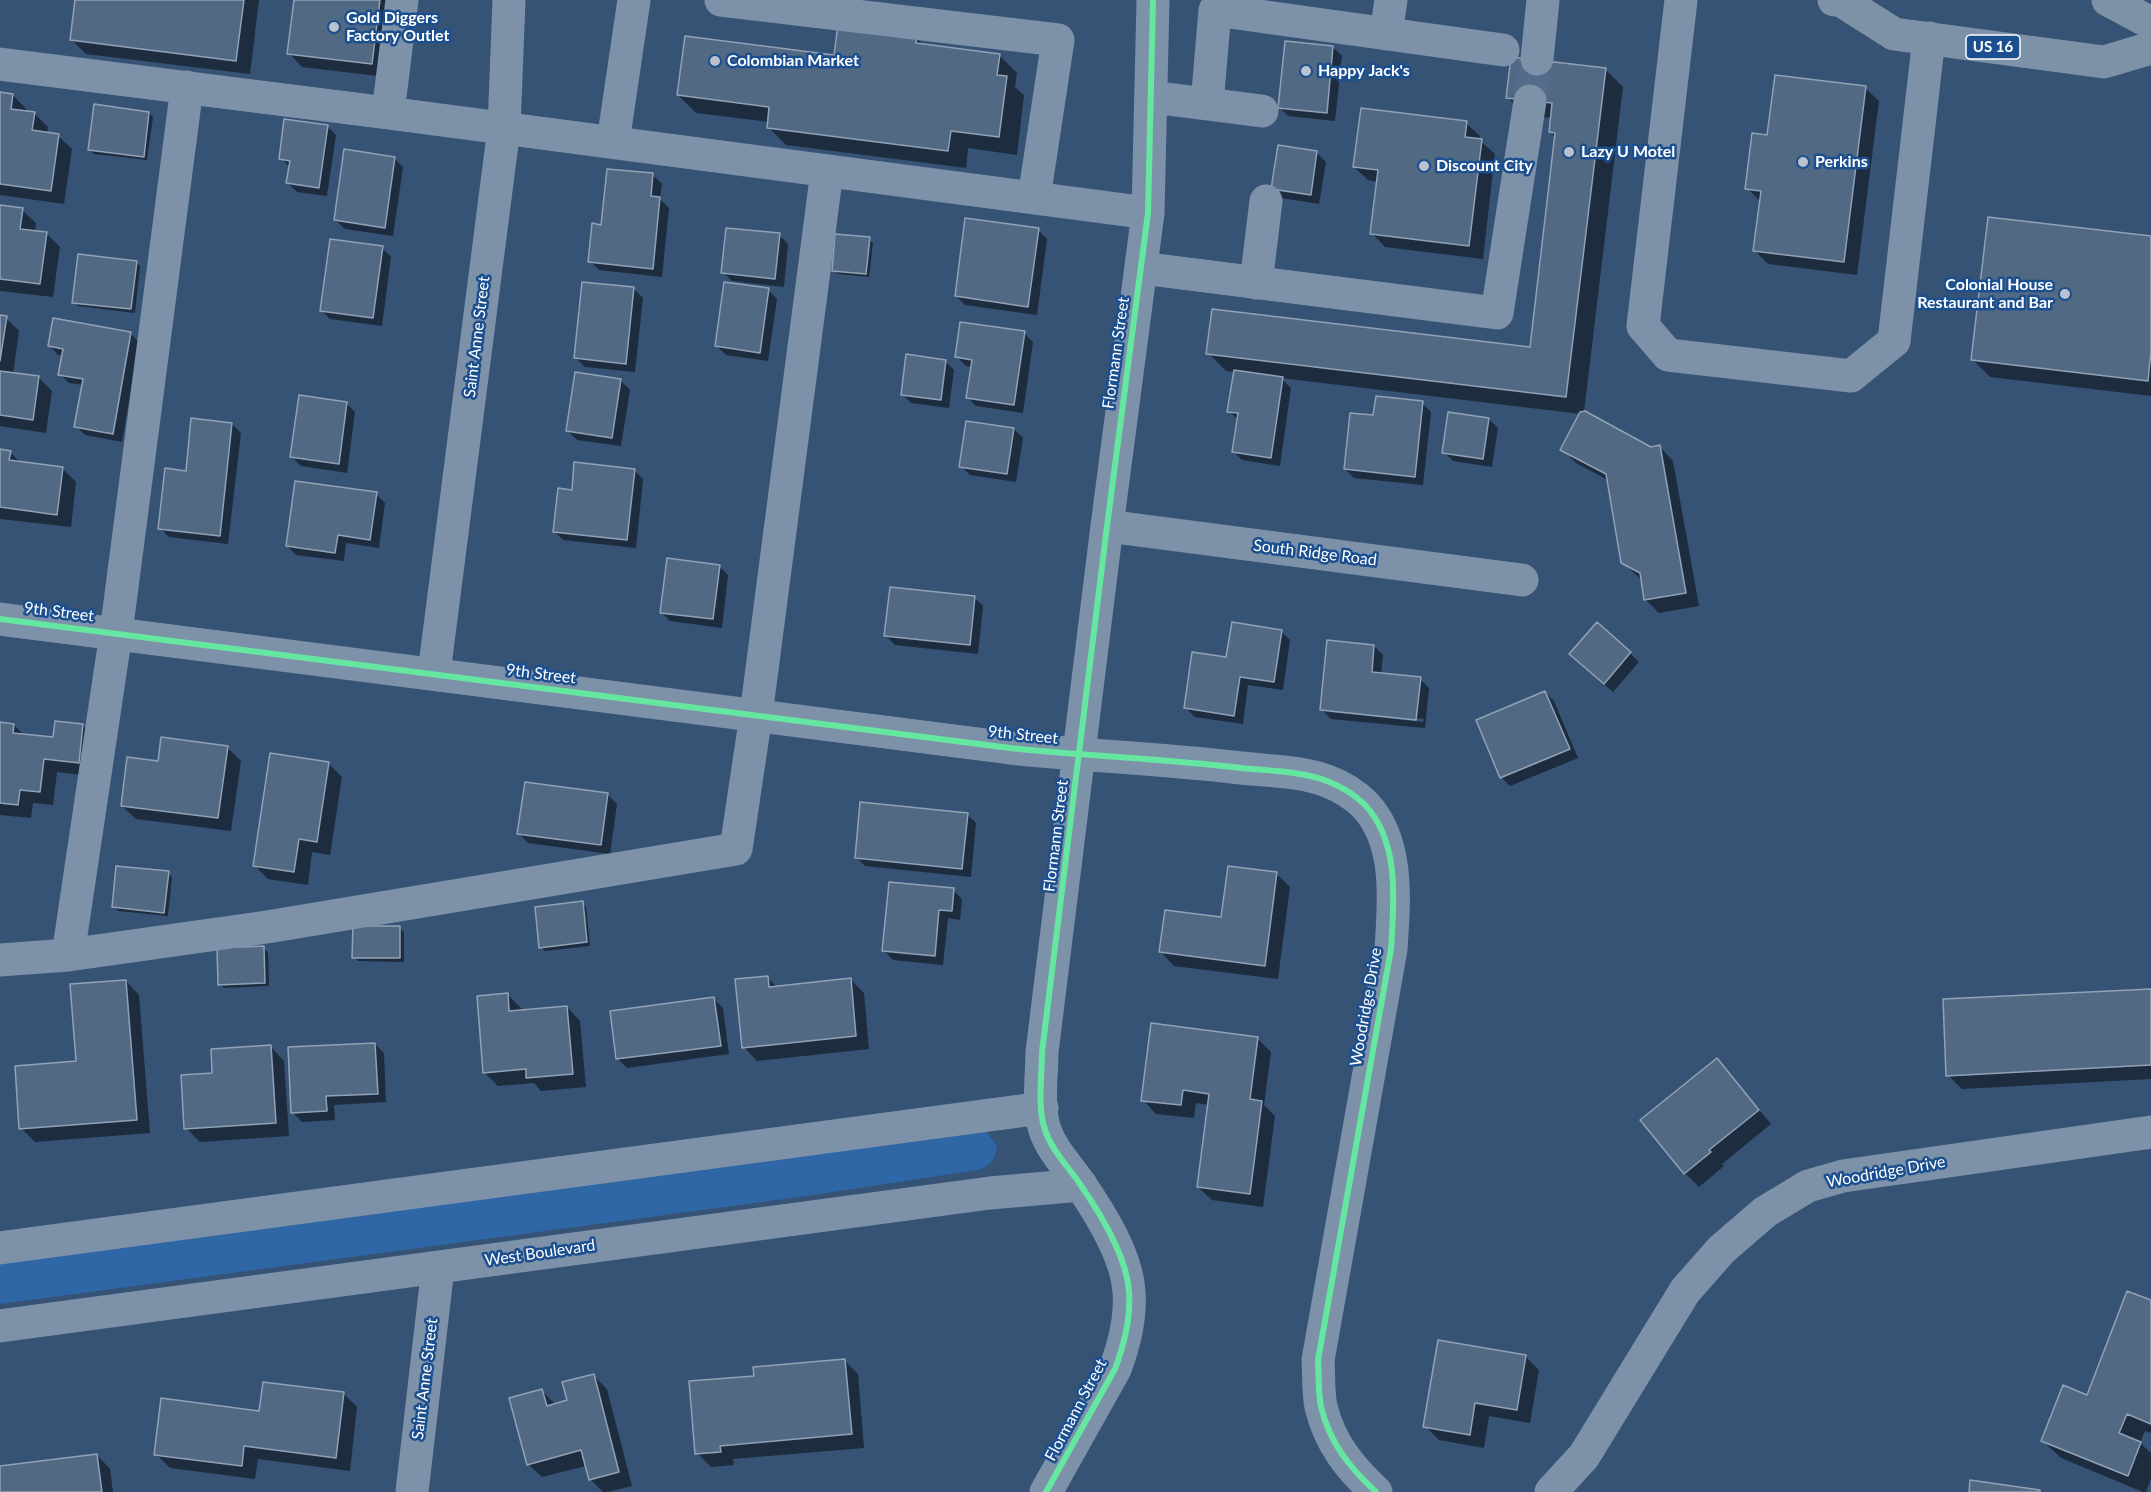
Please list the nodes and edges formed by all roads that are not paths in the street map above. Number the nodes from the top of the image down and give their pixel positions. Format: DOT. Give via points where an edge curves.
graph roads {
  1 [pos="402,0"];
  2 [pos="509,0"];
  3 [pos="634,0"];
  4 [pos="721,0"];
  5 [pos="1153,0"];
  6 [pos="1391,0"];
  7 [pos="1543,0"];
  8 [pos="1681,0"];
  9 [pos="1840,0"];
  10 [pos="2108,0"];
  11 [pos="2151,23"];
  12 [pos="1386,34"];
  13 [pos="1929,38"];
  14 [pos="2151,48"];
  15 [pos="1503,50"];
  16 [pos="1537,59"];
  17 [pos="0,64"];
  18 [pos="187,87"];
  19 [pos="1151,97"];
  20 [pos="1530,101"];
  21 [pos="1207,104"];
  22 [pos="1262,111"];
  23 [pos="388,113"];
  24 [pos="504,128"];
  25 [pos="613,142"];
  26 [pos="827,171"];
  27 [pos="1035,198"];
  28 [pos="1266,201"];
  29 [pos="1148,213"];
  30 [pos="1141,268"];
  31 [pos="1256,282"];
  32 [pos="1107,526"];
  33 [pos="1522,580"];
  34 [pos="0,619"];
  35 [pos="116,633"];
  36 [pos="434,673"];
  37 [pos="756,715"];
  38 [pos="1079,755"];
  39 [pos="68,955"];
  40 [pos="0,960"];
  41 [pos="1042,1108"];
  42 [pos="2151,1132"];
  43 [pos="1081,1185"];
  44 [pos="0,1248"];
  45 [pos="438,1267"];
  46 [pos="0,1326"];
  47 [pos="412,1492"];
  48 [pos="1046,1492"];
  49 [pos="1376,1492"];
  50 [pos="1551,1492"];
  1 -- 23 [label="street"];
  2 -- 24 [label="street, Saint Anne Street"];
  3 -- 25 [label="street"];
  4 -- 27 [label="street" via="1058,40"];
  5 -- 19 [label="street, Flormann Street"];
  6 -- 12 [label="street"];
  7 -- 16 [label="street"];
  8 -- 13 [label="street" via="1643,326 1668,355 1851,376 1894,341"];
  9 -- 13 [label="highway, US 16" via="1894,34"];
  10 -- 11 [label="highway"];
  12 -- 15 [label="street"];
  12 -- 21 [label="street" via="1215,10"];
  13 -- 14 [label="highway, US 16" via="2104,62"];
  17 -- 18 [label="street"];
  18 -- 23 [label="street"];
  18 -- 35 [label="street"];
  19 -- 21 [label="street"];
  19 -- 29 [label="street, Flormann Street"];
  20 -- 31 [label="street" via="1497,313"];
  21 -- 22 [label="street"];
  23 -- 24 [label="street"];
  24 -- 25 [label="street"];
  24 -- 36 [label="street, Saint Anne Street"];
  25 -- 26 [label="street"];
  26 -- 27 [label="street"];
  26 -- 37 [label="street"];
  27 -- 29 [label="street"];
  28 -- 31 [label="street"];
  29 -- 30 [label="street, Flormann Street"];
  30 -- 31 [label="street"];
  30 -- 32 [label="street, Flormann Street"];
  32 -- 33 [label="street, South Ridge Road"];
  32 -- 38 [label="street, Flormann Street"];
  34 -- 35 [label="street, 9th Street"];
  35 -- 36 [label="street, 9th Street"];
  35 -- 39 [label="street"];
  36 -- 37 [label="street, 9th Street"];
  37 -- 38 [label="street, 9th Street"];
  37 -- 39 [label="street" via="736,849 267,927"];
  38 -- 41 [label="street, Flormann Street" via="1042,1052"];
  38 -- 49 [label="street, Woodridge Drive" via="1171,760 1326,780 1366,806 1388,848 1393,906 1390,948 1318,1360 1321,1405 1335,1446"];
  39 -- 40 [label="street"];
  41 -- 43 [label="street, Flormann Street" via="1045,1130"];
  41 -- 44 [label="street"];
  42 -- 50 [label="street, Woodridge Drive" via="1843,1176 1808,1186 1765,1212 1721,1250 1685,1291 1584,1456"];
  43 -- 45 [label="street, West Boulevard" via="990,1193"];
  43 -- 48 [label="street, Flormann Street" via="1113,1239 1121,1261 1129,1292 1128,1316 1116,1369"];
  45 -- 46 [label="street, West Boulevard"];
  45 -- 47 [label="street, Saint Anne Street"];
}
